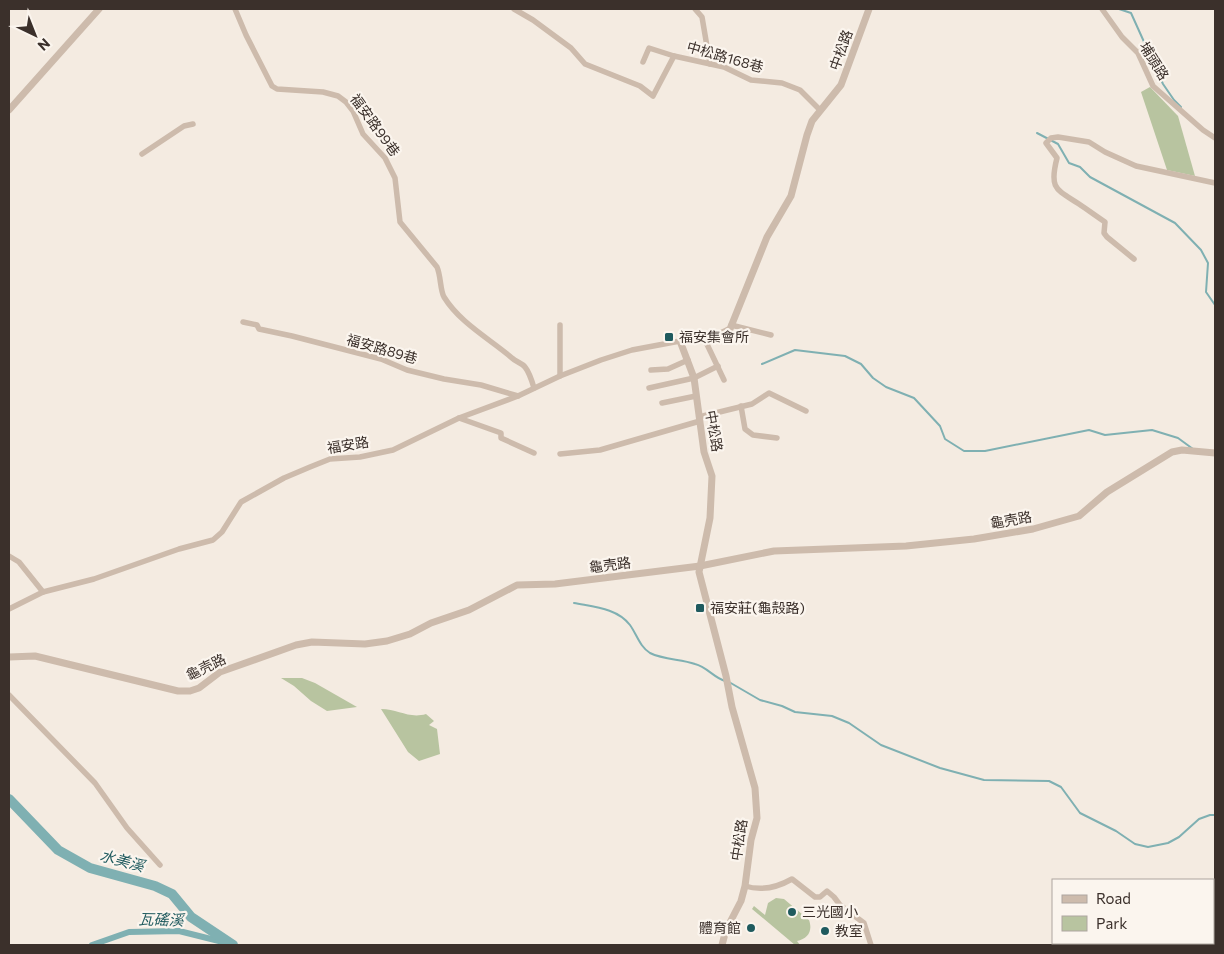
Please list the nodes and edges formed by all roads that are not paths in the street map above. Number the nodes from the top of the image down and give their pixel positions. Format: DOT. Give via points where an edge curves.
graph roads {
  1 [pos="99,9"];
  2 [pos="235,9"];
  3 [pos="514,9"];
  4 [pos="695,9"];
  5 [pos="869,9"];
  6 [pos="1102,9"];
  7 [pos="674,56"];
  8 [pos="642,62"];
  9 [pos="710,64"];
  10 [pos="9,110"];
  11 [pos="820,110"];
  12 [pos="194,124"];
  13 [pos="1215,139"];
  14 [pos="142,154"];
  15 [pos="1215,183"];
  16 [pos="1134,258"];
  17 [pos="243,322"];
  18 [pos="560,325"];
  19 [pos="731,325"];
  20 [pos="771,335"];
  21 [pos="704,338"];
  22 [pos="680,341"];
  23 [pos="688,360"];
  24 [pos="718,366"];
  25 [pos="651,370"];
  26 [pos="560,376"];
  27 [pos="694,378"];
  28 [pos="724,380"];
  29 [pos="534,388"];
  30 [pos="649,388"];
  31 [pos="518,396"];
  32 [pos="696,396"];
  33 [pos="662,403"];
  34 [pos="741,406"];
  35 [pos="806,411"];
  36 [pos="459,418"];
  37 [pos="700,419"];
  38 [pos="777,438"];
  39 [pos="1215,453"];
  40 [pos="534,454"];
  41 [pos="560,454"];
  42 [pos="9,556"];
  43 [pos="700,566"];
  44 [pos="43,592"];
  45 [pos="9,609"];
  46 [pos="9,658"];
  47 [pos="9,695"];
  48 [pos="160,865"];
  49 [pos="745,886"];
  50 [pos="722,945"];
  51 [pos="870,945"];
  1 -- 10 [label="street"];
  2 -- 29 [label="street, 福安路99巷" via="272,86 277,90 323,92 346,102 363,134 386,158 395,178 400,222 437,267 443,295 477,331 524,366"];
  3 -- 7 [label="street, 中松路168巷" via="571,48 585,64 640,86 653,96"];
  4 -- 9 [label="street" via="702,17"];
  5 -- 11 [label="street, 中松路" via="841,85"];
  6 -- 13 [label="street, 埔頭路" via="1138,53 1153,86"];
  7 -- 8 [label="street" via="649,48"];
  7 -- 9 [label="street, 中松路168巷"];
  9 -- 11 [label="street, 中松路168巷" via="751,80 782,83 800,90"];
  11 -- 19 [label="street, 中松路" via="807,135 790,196 766,237"];
  12 -- 14 [label="street" via="184,126"];
  15 -- 16 [label="street" via="1136,166 1088,142 1051,138 1046,143 1057,158 1054,177 1059,192 1105,222 1107,237"];
  17 -- 31 [label="street, 福安路89巷" via="257,325 259,329 381,359 444,380 481,385"];
  18 -- 26 [label="street"];
  19 -- 20 [label="street"];
  19 -- 21 [label="street" via="725,332"];
  21 -- 22 [label="street"];
  21 -- 24 [label="street"];
  22 -- 23 [label="street, 中松路"];
  22 -- 26 [label="street, 福安路" via="632,350"];
  23 -- 25 [label="street" via="668,369"];
  23 -- 27 [label="street, 中松路"];
  24 -- 27 [label="street"];
  24 -- 28 [label="street"];
  26 -- 29 [label="street, 福安路"];
  27 -- 30 [label="street"];
  27 -- 32 [label="street, 中松路"];
  29 -- 31 [label="street, 福安路"];
  31 -- 36 [label="street, 福安路"];
  32 -- 33 [label="street"];
  32 -- 37 [label="street, 中松路"];
  34 -- 35 [label="street" via="752,404 769,393"];
  34 -- 37 [label="street"];
  34 -- 38 [label="street" via="745,429 753,435"];
  36 -- 40 [label="street" via="500,434"];
  36 -- 44 [label="street, 福安路" via="393,450 330,459 284,478 241,502 213,540 102,577"];
  37 -- 41 [label="street" via="600,450"];
  37 -- 43 [label="street, 中松路" via="704,452 712,476 710,518"];
  39 -- 43 [label="street, 龜壳路" via="1172,452 1107,492 1080,516 1033,529 906,546 774,552"];
  42 -- 44 [label="street" via="19,562"];
  43 -- 46 [label="street, 龜壳路" via="555,584 517,585 469,610 410,634 365,644 312,642 296,646 220,672 190,691 178,691 35,656"];
  43 -- 49 [label="street, 中松路" via="702,586 755,788 756,818"];
  44 -- 45 [label="street, 福安路"];
  47 -- 48 [label="street" via="95,784"];
  49 -- 50 [label="street, 中松路"];
  49 -- 51 [label="street" via="771,888 792,879 816,897 827,892 864,923"];
}
